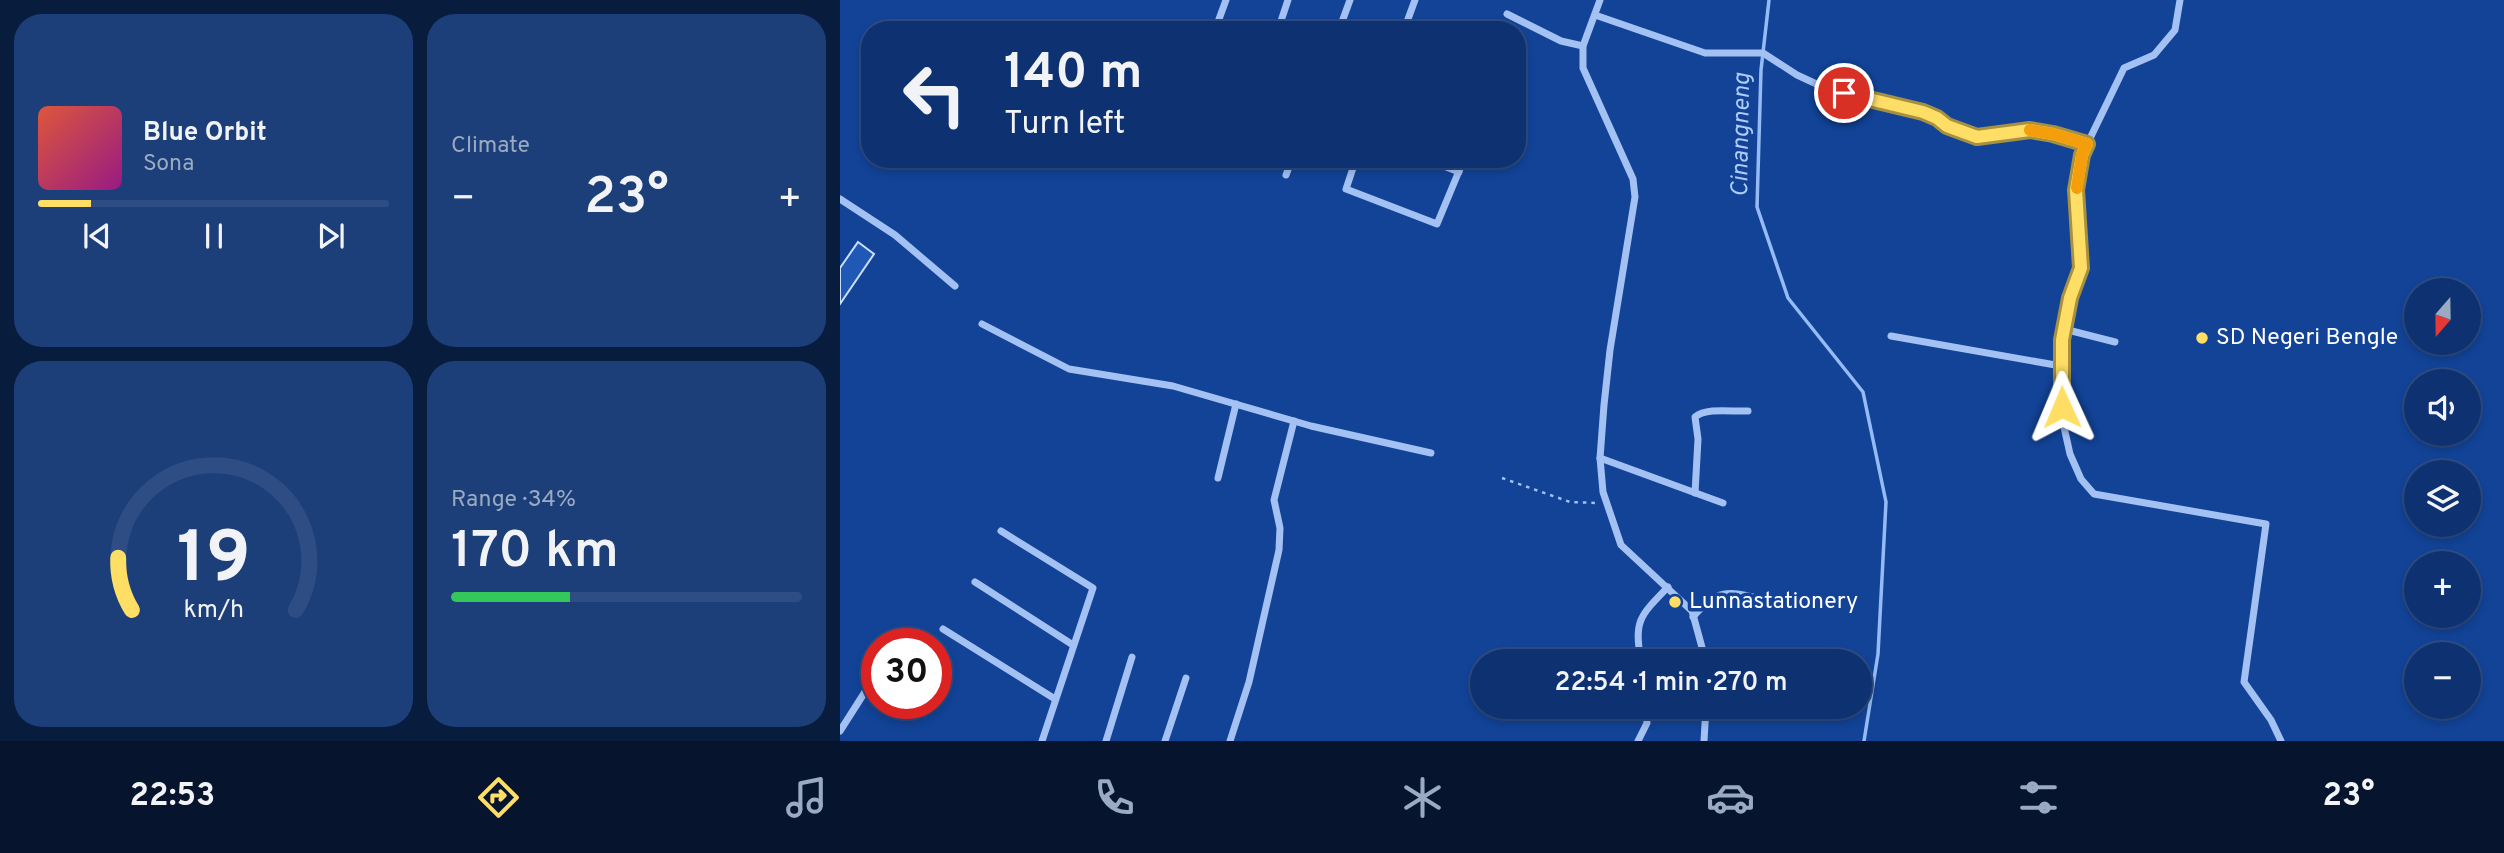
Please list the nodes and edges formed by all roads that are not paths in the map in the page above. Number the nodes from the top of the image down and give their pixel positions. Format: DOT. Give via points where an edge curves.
graph roads {
  1 [pos="1226,0"];
  2 [pos="1288,0"];
  3 [pos="1350,0"];
  4 [pos="1415,0"];
  5 [pos="1600,0"];
  6 [pos="2180,0"];
  7 [pos="1507,14"];
  8 [pos="1595,15"];
  9 [pos="1218,21"];
  10 [pos="1281,21"];
  11 [pos="1342,21"];
  12 [pos="1407,21"];
  13 [pos="1521,21"];
  14 [pos="1526,24"];
  15 [pos="1583,46"];
  16 [pos="2087,144"];
  17 [pos="1289,168"];
  18 [pos="1353,168"];
  19 [pos="1449,168"];
  20 [pos="1461,168"];
  21 [pos="1459,172"];
  22 [pos="1286,175"];
  23 [pos="840,199"];
  24 [pos="955,286"];
  25 [pos="982,324"];
  26 [pos="2064,329"];
  27 [pos="1891,336"];
  28 [pos="2115,342"];
  29 [pos="2061,366"];
  30 [pos="1236,404"];
  31 [pos="1748,411"];
  32 [pos="1294,421"];
  33 [pos="1431,453"];
  34 [pos="1600,458"];
  35 [pos="1218,478"];
  36 [pos="1695,493"];
  37 [pos="1723,503"];
  38 [pos="1001,531"];
  39 [pos="975,582"];
  40 [pos="1668,587"];
  41 [pos="1762,600"];
  42 [pos="1693,617"];
  43 [pos="952,635"];
  44 [pos="1073,645"];
  45 [pos="1640,649"];
  46 [pos="1702,649"];
  47 [pos="1132,657"];
  48 [pos="1186,678"];
  49 [pos="861,698"];
  50 [pos="1055,699"];
  51 [pos="1647,719"];
  52 [pos="1705,719"];
  53 [pos="840,731"];
  54 [pos="1042,741"];
  55 [pos="1106,741"];
  56 [pos="1165,741"];
  57 [pos="1230,741"];
  58 [pos="1638,741"];
  59 [pos="1704,741"];
  60 [pos="2281,741"];
  1 -- 9 [label="street"];
  2 -- 10 [label="street"];
  3 -- 11 [label="street"];
  4 -- 12 [label="street"];
  5 -- 8 [label="street"];
  6 -- 16 [label="street" via="2175,30 2154,55 2124,68"];
  7 -- 13 [label="street"];
  8 -- 15 [label="street"];
  8 -- 16 [label="street" via="1705,53 1763,53 1823,87 1923,112 1977,137 2030,130"];
  14 -- 15 [label="street"];
  15 -- 34 [label="street" via="1583,68 1633,179 1635,197 1609,350"];
  16 -- 26 [label="street" via="2076,190 2081,268"];
  17 -- 22 [label="street"];
  18 -- 21 [label="street" via="1346,189 1437,224"];
  19 -- 21 [label="street"];
  20 -- 21 [label="street"];
  23 -- 24 [label="street" via="895,234"];
  25 -- 30 [label="street" via="1069,369 1173,386"];
  26 -- 28 [label="street"];
  26 -- 29 [label="street"];
  27 -- 29 [label="street"];
  29 -- 60 [label="street" via="2070,454 2094,494 2266,524 2244,680"];
  30 -- 32 [label="street"];
  30 -- 35 [label="street"];
  31 -- 36 [label="street" via="1699,413 1695,417"];
  32 -- 33 [label="street"];
  32 -- 57 [label="street" via="1274,500 1279,550 1249,682"];
  34 -- 36 [label="street"];
  34 -- 40 [label="street" via="1604,502 1618,542"];
  36 -- 37 [label="street"];
  38 -- 44 [label="street" via="1093,588"];
  39 -- 44 [label="street"];
  40 -- 42 [label="street"];
  40 -- 45 [label="street" via="1639,623"];
  41 -- 42 [label="street" via="1742,593 1719,595"];
  42 -- 46 [label="street"];
  43 -- 50 [label="street"];
  44 -- 50 [label="street"];
  47 -- 55 [label="street"];
  48 -- 56 [label="street"];
  49 -- 53 [label="street"];
  50 -- 54 [label="street"];
  51 -- 58 [label="street"];
  52 -- 59 [label="street"];
}
